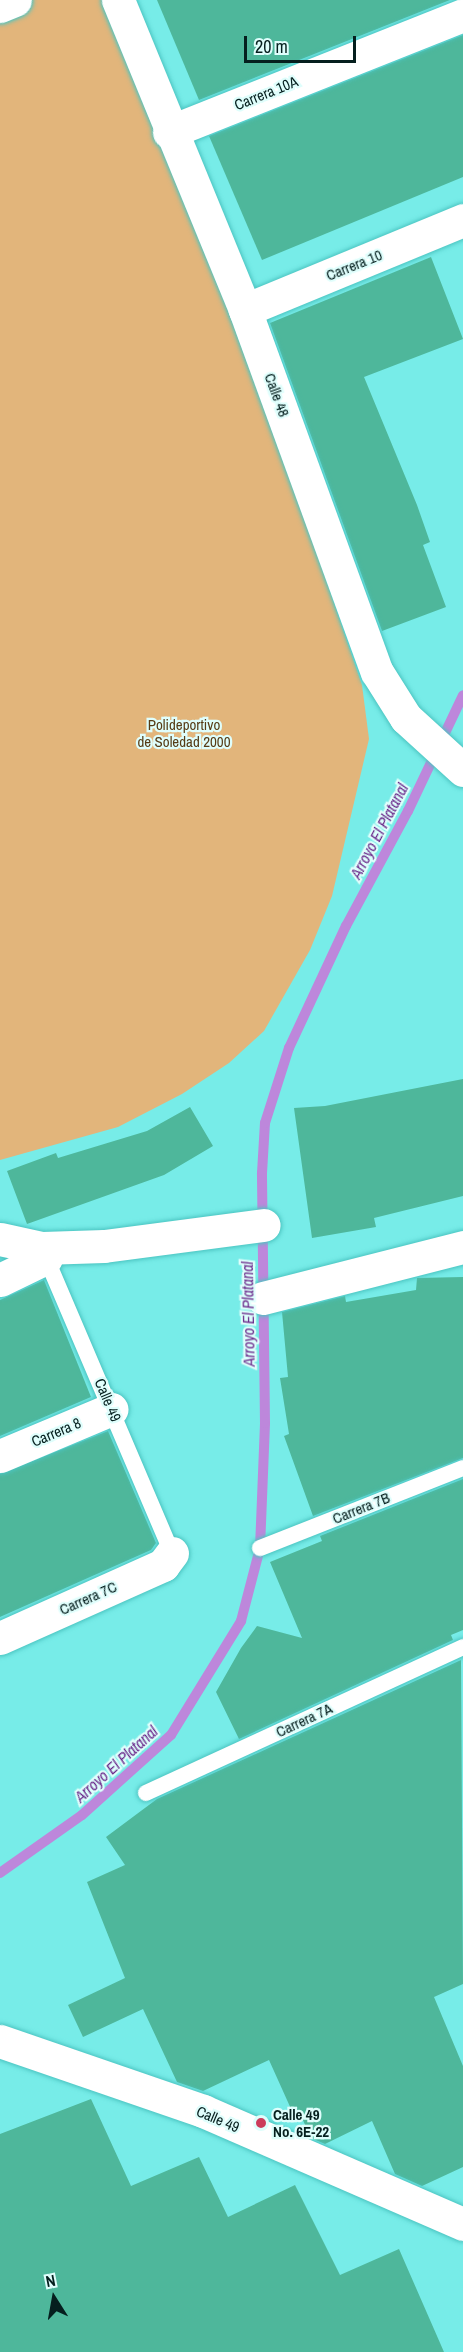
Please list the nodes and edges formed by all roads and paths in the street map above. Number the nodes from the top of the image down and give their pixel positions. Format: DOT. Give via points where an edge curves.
graph roads {
  1 [pos="15,0"];
  2 [pos="118,0"];
  3 [pos="0,6"];
  4 [pos="463,15"];
  5 [pos="169,132"];
  6 [pos="463,220"];
  7 [pos="245,310"];
  8 [pos="461,762"];
  9 [pos="264,1225"];
  10 [pos="0,1239"];
  11 [pos="463,1247"];
  12 [pos="44,1253"];
  13 [pos="0,1280"];
  14 [pos="263,1298"];
  15 [pos="112,1409"];
  16 [pos="0,1456"];
  17 [pos="463,1468"];
  18 [pos="260,1548"];
  19 [pos="172,1553"];
  20 [pos="0,1638"];
  21 [pos="463,1647"];
  22 [pos="146,1793"];
  23 [pos="0,2041"];
  24 [pos="463,2224"];
  1 -- 3 [label="street"];
  2 -- 5 [label="street, Calle 48"];
  4 -- 5 [label="street, Carrera 10A"];
  5 -- 7 [label="street, Calle 48"];
  6 -- 7 [label="street, Carrera 10"];
  7 -- 8 [label="street, Calle 48" via="377,672 406,718"];
  9 -- 12 [label="street" via="156,1242"];
  10 -- 12 [label="street"];
  11 -- 14 [label="street"];
  12 -- 13 [label="street"];
  12 -- 15 [label="lane, Calle 49"];
  15 -- 16 [label="street, Carrera 8"];
  15 -- 19 [label="lane, Calle 49"];
  17 -- 18 [label="lane, Carrera 7B"];
  19 -- 20 [label="street, Carrera 7C" via="163,1565"];
  21 -- 22 [label="lane, Carrera 7A"];
  23 -- 24 [label="street, Calle 49" via="203,2111"];
}
